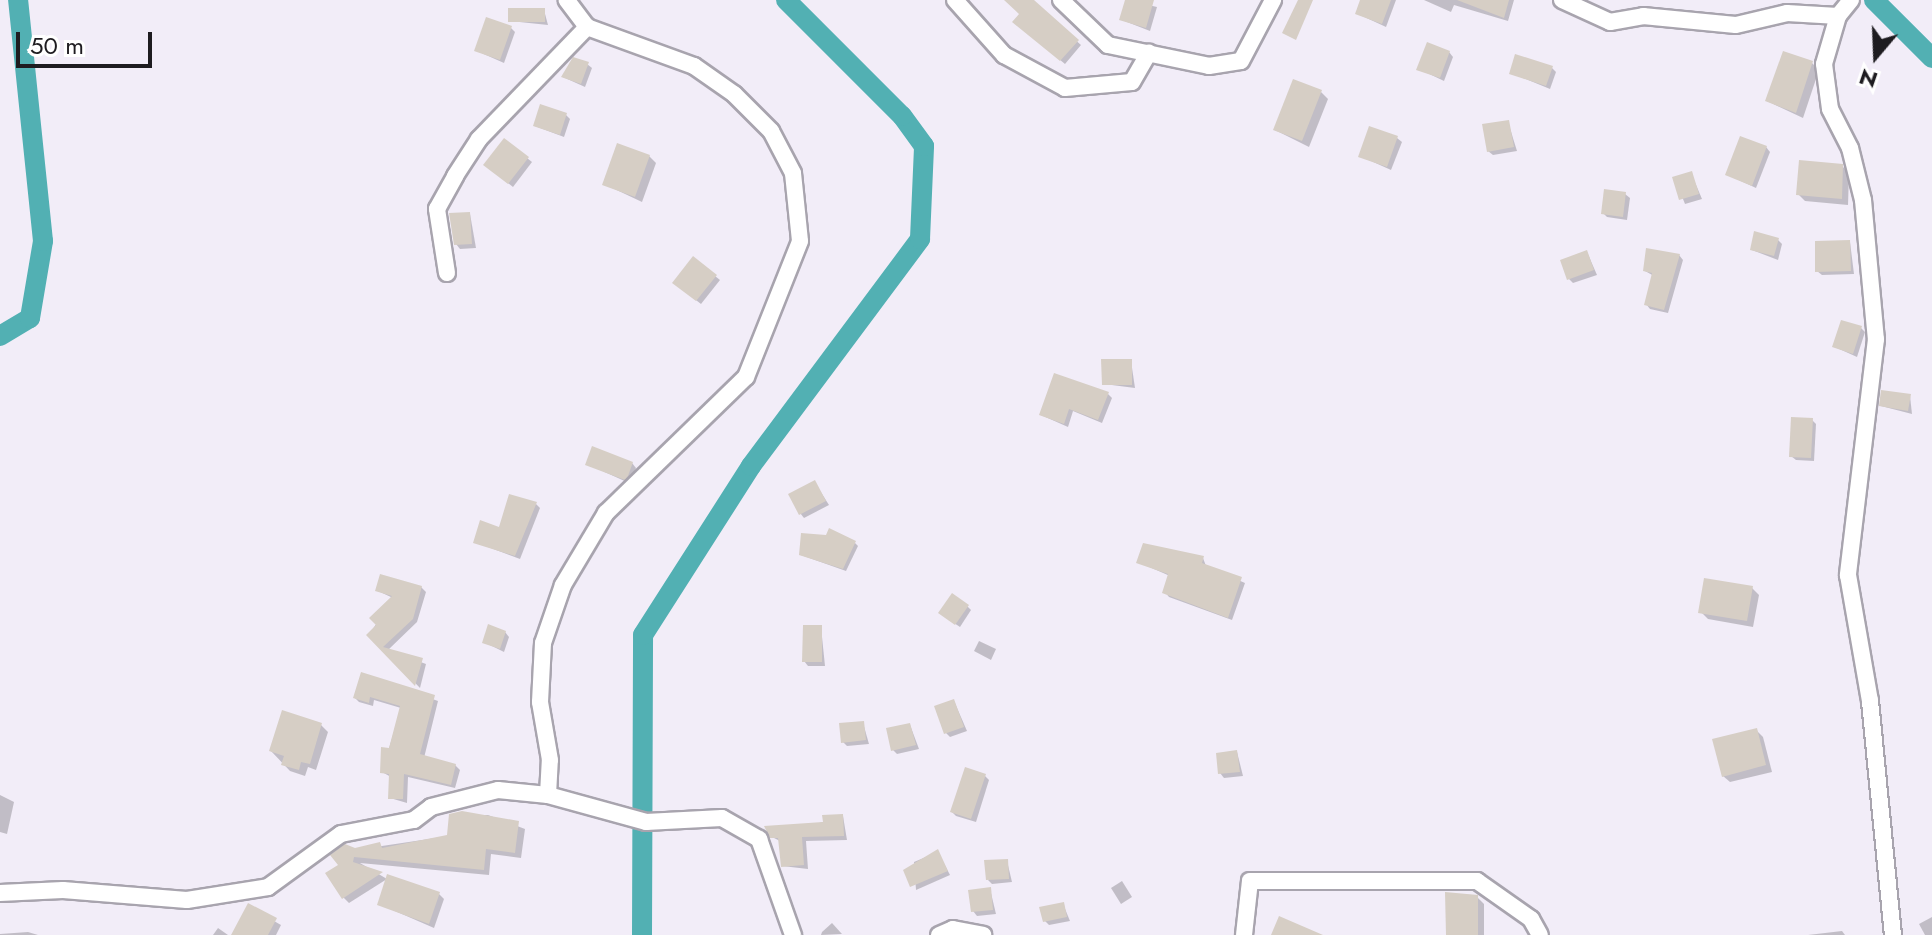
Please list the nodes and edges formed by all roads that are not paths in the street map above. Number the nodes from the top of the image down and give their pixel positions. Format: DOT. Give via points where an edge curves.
graph roads {
  1 [pos="567,0"];
  2 [pos="955,0"];
  3 [pos="1061,0"];
  4 [pos="1273,0"];
  5 [pos="1562,0"];
  6 [pos="1851,0"];
  7 [pos="1838,16"];
  8 [pos="587,27"];
  9 [pos="1149,53"];
  10 [pos="447,273"];
  11 [pos="548,795"];
  12 [pos="0,893"];
  13 [pos="793,935"];
  14 [pos="939,935"];
  15 [pos="983,935"];
  16 [pos="1244,935"];
  17 [pos="1540,935"];
  18 [pos="1893,935"];
  1 -- 8 [label="street"];
  2 -- 9 [label="street" via="1004,55 1065,88 1132,82"];
  3 -- 9 [label="street" via="1108,45"];
  4 -- 9 [label="street" via="1241,61 1209,66"];
  5 -- 7 [label="street" via="1610,22 1643,16 1736,25 1787,13"];
  6 -- 7 [label="street"];
  7 -- 18 [label="street" via="1824,64 1830,109 1850,148 1863,200 1876,339 1848,575 1870,701"];
  8 -- 10 [label="street" via="479,139 455,176 437,209"];
  8 -- 11 [label="street" via="694,66 762,122 793,173 800,241 746,377 606,513 563,585 543,643 540,702 550,760"];
  11 -- 12 [label="street" via="498,790 431,807 414,820 341,834 268,887 187,900 63,890"];
  11 -- 13 [label="street" via="646,822 722,818 759,839"];
  14 -- 15 [label="street" via="953,929"];
  16 -- 17 [label="street" via="1250,881 1477,881 1531,919"];
}
